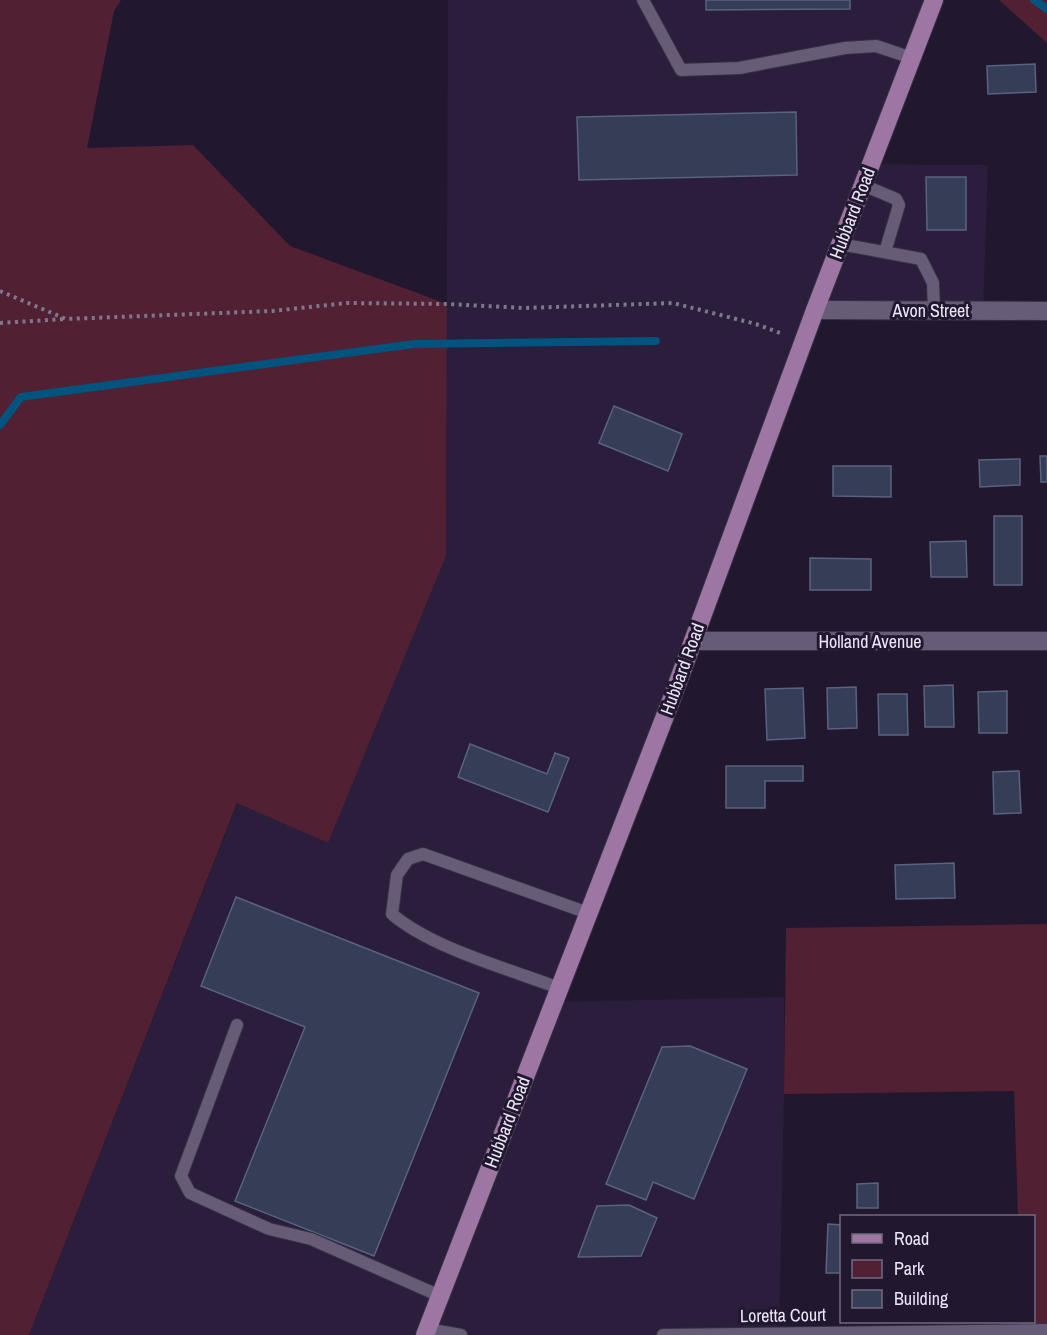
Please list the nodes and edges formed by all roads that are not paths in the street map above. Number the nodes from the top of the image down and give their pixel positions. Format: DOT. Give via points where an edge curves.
graph roads {
  1 [pos="643,0"];
  2 [pos="934,0"];
  3 [pos="912,58"];
  4 [pos="863,185"];
  5 [pos="840,244"];
  6 [pos="885,252"];
  7 [pos="814,310"];
  8 [pos="934,310"];
  9 [pos="1047,311"];
  10 [pos="693,641"];
  11 [pos="1047,641"];
  12 [pos="588,914"];
  13 [pos="560,988"];
  14 [pos="237,1025"];
  15 [pos="440,1296"];
  16 [pos="1047,1330"];
  17 [pos="426,1332"];
  18 [pos="461,1335"];
  19 [pos="663,1335"];
  1 -- 3 [label="lane" via="681,70 739,68 876,46"];
  2 -- 3 [label="main road, Hubbard Road"];
  3 -- 4 [label="main road, Hubbard Road"];
  4 -- 5 [label="main road, Hubbard Road"];
  4 -- 6 [label="lane" via="896,199 899,205"];
  5 -- 6 [label="lane"];
  5 -- 7 [label="main road, Hubbard Road"];
  6 -- 8 [label="lane" via="921,259 933,283"];
  7 -- 8 [label="street, Avon Street"];
  7 -- 10 [label="main road, Hubbard Road"];
  8 -- 9 [label="street, Avon Street"];
  10 -- 11 [label="street, Holland Avenue"];
  10 -- 12 [label="main road, Hubbard Road"];
  12 -- 13 [label="main road, Hubbard Road"];
  12 -- 13 [label="lane" via="423,854 408,859 397,875 392,914 404,925"];
  13 -- 15 [label="main road, Hubbard Road"];
  14 -- 15 [label="lane" via="182,1176 190,1193 269,1229 311,1239"];
  15 -- 17 [label="main road, Hubbard Road"];
  16 -- 19 [label="lane, Loretta Court"];
  17 -- 18 [label="lane"];
}
